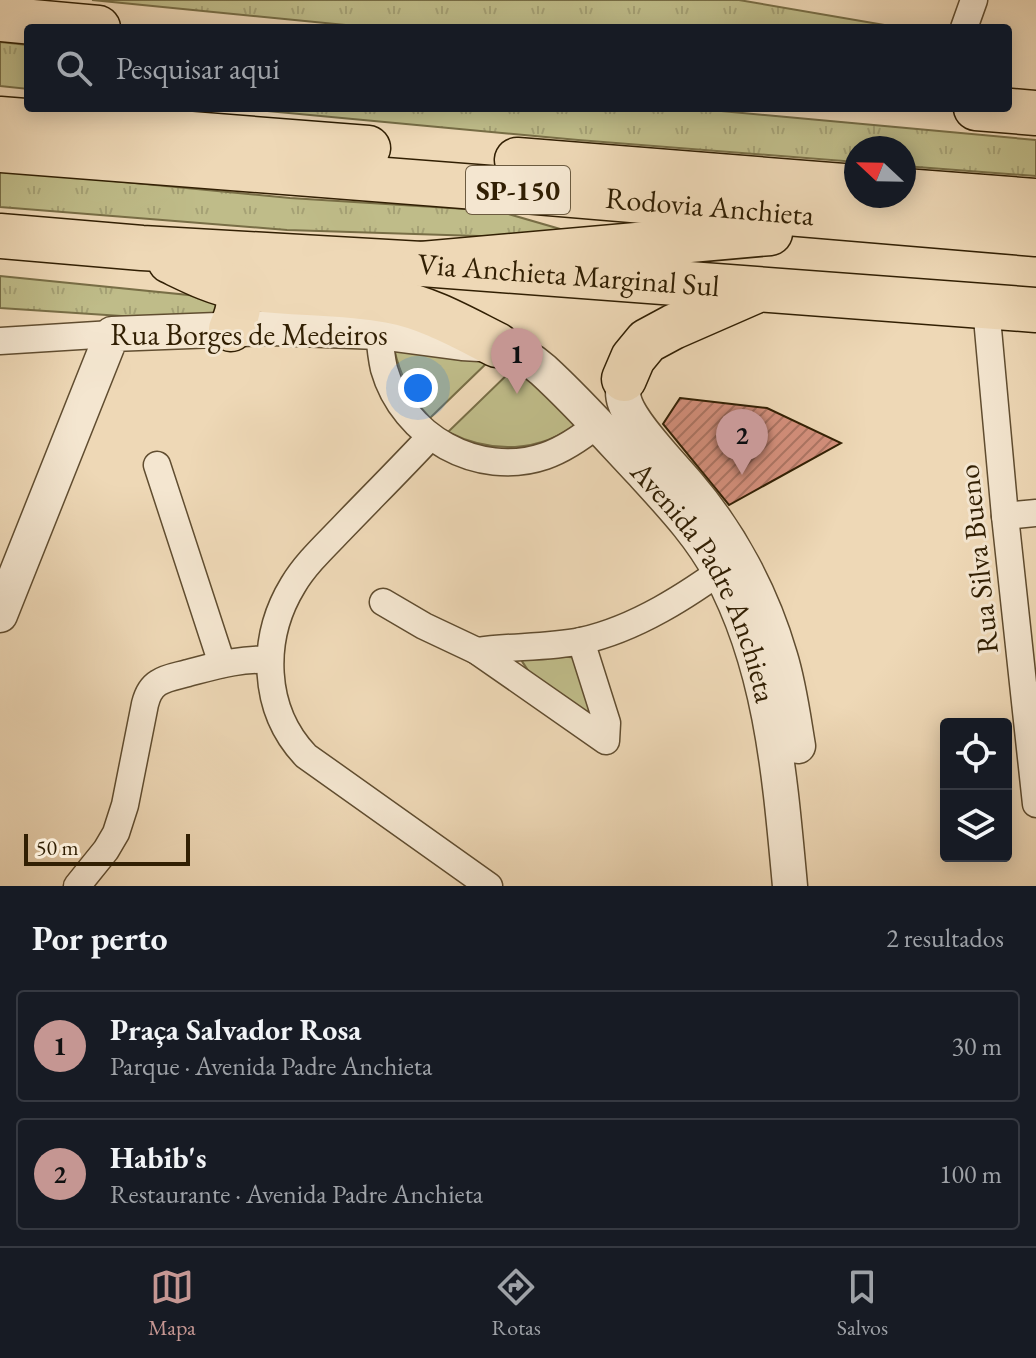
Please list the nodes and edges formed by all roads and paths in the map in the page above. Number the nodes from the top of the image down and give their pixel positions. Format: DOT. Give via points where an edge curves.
graph roads {
  1 [pos="974,0"];
  2 [pos="0,19"];
  3 [pos="54,24"];
  4 [pos="965,24"];
  5 [pos="1012,111"];
  6 [pos="1036,113"];
  7 [pos="7,126"];
  8 [pos="844,186"];
  9 [pos="1036,201"];
  10 [pos="844,205"];
  11 [pos="916,206"];
  12 [pos="888,208"];
  13 [pos="901,208"];
  14 [pos="1036,234"];
  15 [pos="0,236"];
  16 [pos="122,246"];
  17 [pos="422,264"];
  18 [pos="757,290"];
  19 [pos="986,307"];
  20 [pos="233,308"];
  21 [pos="1036,310"];
  22 [pos="379,332"];
  23 [pos="112,334"];
  24 [pos="0,341"];
  25 [pos="515,354"];
  26 [pos="624,379"];
  27 [pos="598,424"];
  28 [pos="430,437"];
  29 [pos="655,447"];
  30 [pos="157,465"];
  31 [pos="1036,513"];
  32 [pos="1005,516"];
  33 [pos="729,565"];
  34 [pos="383,602"];
  35 [pos="0,615"];
  36 [pos="581,641"];
  37 [pos="477,651"];
  38 [pos="270,660"];
  39 [pos="222,664"];
  40 [pos="1036,804"];
  41 [pos="77,886"];
  42 [pos="488,886"];
  43 [pos="790,886"];
  44 [pos="813,886"];
  1 -- 4 [label="street"];
  2 -- 3 [label="highway"];
  5 -- 6 [label="highway"];
  7 -- 8 [label="highway, Rodovia Anchieta / SP-150"];
  7 -- 10 [label="highway, Rodovia Anchieta / SP-150" via="473,187"];
  9 -- 11 [label="highway, Rodovia Anchieta / SP-150"];
  12 -- 17 [label="highway"];
  13 -- 14 [label="highway, Rodovia Anchieta / SP-150"];
  15 -- 16 [label="highway, Via Anchieta Marginal Sul"];
  16 -- 17 [label="highway, Via Anchieta Marginal Sul"];
  16 -- 20 [label="highway" via="197,274"];
  17 -- 18 [label="highway, Via Anchieta Marginal Sul"];
  18 -- 19 [label="highway, Via Anchieta Marginal Sul"];
  18 -- 26 [label="highway" via="652,338 637,351"];
  19 -- 21 [label="highway, Via Anchieta Marginal Sul"];
  19 -- 32 [label="street, Rua Silva Bueno"];
  20 -- 22 [label="street, Rua Borges de Medeiros" via="315,329"];
  20 -- 23 [label="street, Rua Borges de Medeiros"];
  20 -- 25 [label="highway" via="368,297 393,301 434,314"];
  22 -- 25 [label="street, Rua Borges de Medeiros"];
  22 -- 28 [label="street" via="390,385 405,412"];
  23 -- 24 [label="street, Rua Borges de Medeiros"];
  23 -- 35 [label="street"];
  25 -- 26 [label="street, Rua Borges de Medeiros" via="600,389"];
  25 -- 27 [label="street, Avenida Padre Anchieta" via="554,380"];
  26 -- 29 [label="street, Avenida Padre Anchieta" via="627,408"];
  27 -- 28 [label="street" via="565,448 513,462 477,459"];
  27 -- 29 [label="street" via="613,422"];
  27 -- 33 [label="street, Avenida Padre Anchieta"];
  28 -- 38 [label="street" via="294,583 280,611"];
  29 -- 33 [label="street, Avenida Padre Anchieta" via="703,502"];
  30 -- 39 [label="street"];
  31 -- 32 [label="street"];
  32 -- 40 [label="street, Rua Silva Bueno"];
  33 -- 36 [label="street" via="645,616"];
  33 -- 43 [label="street, Avenida Padre Anchieta" via="765,693"];
  33 -- 44 [label="street, Avenida Padre Anchieta" via="763,607 781,657"];
  34 -- 37 [label="street"];
  36 -- 37 [label="street"];
  36 -- 37 [label="street" via="607,723 606,741"];
  38 -- 39 [label="street"];
  38 -- 42 [label="street" via="279,712 306,756"];
  39 -- 41 [label="street" via="169,678 150,691 116,833"];
}
